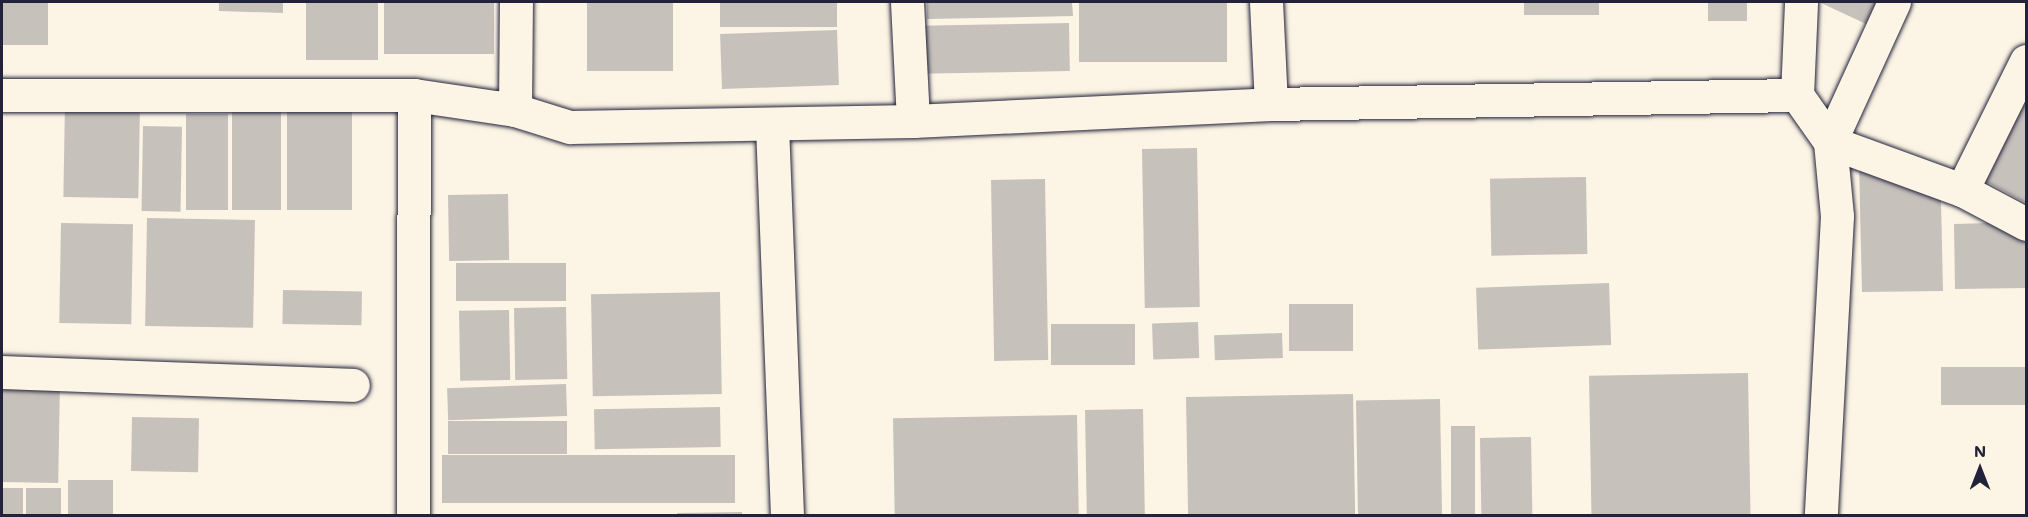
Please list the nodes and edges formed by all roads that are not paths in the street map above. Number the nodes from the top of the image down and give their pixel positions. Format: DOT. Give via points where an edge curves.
graph roads {
  1 [pos="516,2"];
  2 [pos="907,2"];
  3 [pos="1266,2"];
  4 [pos="1801,2"];
  5 [pos="1894,2"];
  6 [pos="2026,61"];
  7 [pos="2,95"];
  8 [pos="414,95"];
  9 [pos="1797,95"];
  10 [pos="1271,104"];
  11 [pos="515,110"];
  12 [pos="913,121"];
  13 [pos="772,125"];
  14 [pos="1830,142"];
  15 [pos="1962,190"];
  16 [pos="2026,224"];
  17 [pos="2,372"];
  18 [pos="353,385"];
  19 [pos="413,516"];
  20 [pos="787,516"];
  21 [pos="1821,516"];
  1 -- 11 [label="street"];
  2 -- 12 [label="street"];
  3 -- 10 [label="street"];
  4 -- 9 [label="street"];
  5 -- 14 [label="street"];
  6 -- 15 [label="street"];
  7 -- 8 [label="street"];
  8 -- 11 [label="street"];
  8 -- 19 [label="street"];
  9 -- 10 [label="street"];
  9 -- 14 [label="street"];
  10 -- 12 [label="street"];
  11 -- 13 [label="street" via="570,127"];
  12 -- 13 [label="street"];
  13 -- 20 [label="street"];
  14 -- 15 [label="street"];
  14 -- 21 [label="street" via="1837,216"];
  15 -- 16 [label="street"];
  17 -- 18 [label="street"];
}
